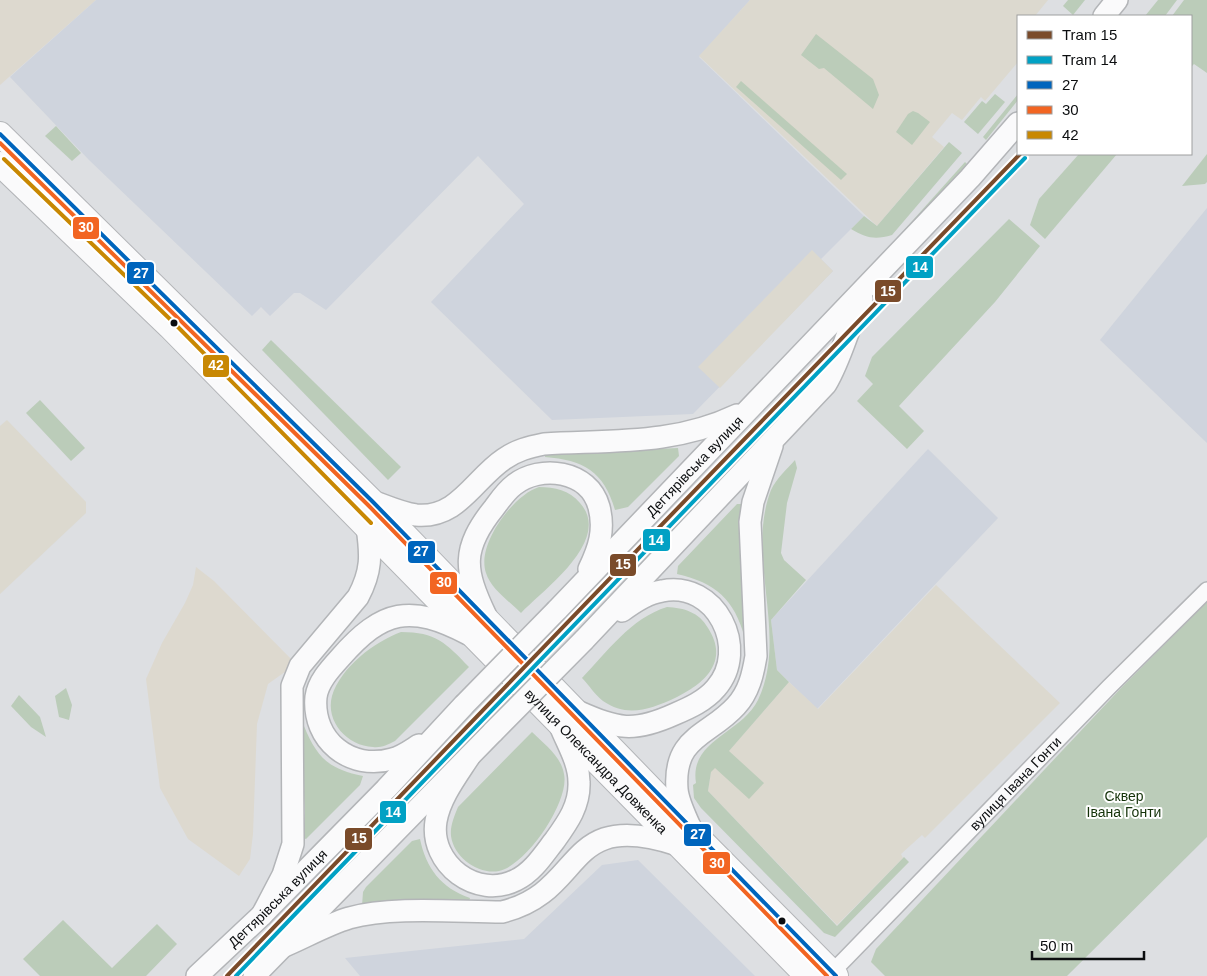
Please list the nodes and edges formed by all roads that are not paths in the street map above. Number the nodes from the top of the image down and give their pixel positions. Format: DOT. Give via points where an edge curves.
graph roads {
  1 [pos="1117,0"];
  2 [pos="1105,15"];
  3 [pos="1017,124"];
  4 [pos="0,134"];
  5 [pos="0,164"];
  6 [pos="870,282"];
  7 [pos="746,410"];
  8 [pos="776,437"];
  9 [pos="372,501"];
  10 [pos="366,526"];
  11 [pos="581,585"];
  12 [pos="1207,590"];
  13 [pos="483,630"];
  14 [pos="584,640"];
  15 [pos="566,716"];
  16 [pos="437,732"];
  17 [pos="468,757"];
  18 [pos="684,837"];
  19 [pos="262,916"];
  20 [pos="241,936"];
  21 [pos="282,947"];
  22 [pos="819,975"];
  23 [pos="197,976"];
  24 [pos="212,976"];
  25 [pos="254,976"];
  1 -- 2 [label="main road"];
  3 -- 6 [label="main road, Дегтярівська вулиця"];
  4 -- 9 [label="main road, вулиця Олександра Довженка"];
  5 -- 10 [label="main road, вулиця Олександра Довженка" via="170,327"];
  6 -- 7 [label="main road, Дегтярівська вулиця"];
  6 -- 8 [label="main road" via="826,384"];
  7 -- 9 [label="main road" via="702,430 661,439 553,443 526,448 503,460 454,506 433,514 417,515"];
  7 -- 11 [label="main road, Дегтярівська вулиця"];
  8 -- 14 [label="main road"];
  8 -- 18 [label="main road" via="755,494 750,522 756,656 752,675 736,706 700,733 686,748 680,761 677,791"];
  9 -- 13 [label="main road, вулиця Олександра Довженка"];
  10 -- 13 [label="main road, вулиця Олександра Довженка"];
  10 -- 19 [label="main road" via="371,555 364,586 300,666 292,686 293,844 283,875"];
  11 -- 13 [label="main road" via="600,543 602,526 598,505 585,486 564,474 537,473 524,478 513,485 485,519 469,550 469,567"];
  11 -- 16 [label="main road, Дегтярівська вулиця, bridge"];
  12 -- 22 [label="street, вулиця Івана Гонти"];
  13 -- 15 [label="main road, вулиця Олександра Довженка"];
  13 -- 16 [label="main road" via="418,615 390,618 372,626 358,638 329,671 316,694 317,719 325,737 344,755 356,760 394,759"];
  14 -- 15 [label="main road" via="634,602 661,591 680,591 702,598 720,614 730,642 730,657 717,688 689,708 651,724 620,726"];
  14 -- 17 [label="main road, bridge"];
  15 -- 17 [label="main road" via="579,780 576,807 537,862 515,881 487,886 464,879 447,864 437,844 438,811"];
  15 -- 18 [label="main road, вулиця Олександра Довженка"];
  16 -- 19 [label="main road, Дегтярівська вулиця" via="386,790"];
  17 -- 21 [label="main road"];
  18 -- 21 [label="main road" via="613,836 589,845 544,894 517,908 502,912 394,912 358,916"];
  18 -- 22 [label="main road, вулиця Олександра Довженка"];
  19 -- 20 [label="main road, Дегтярівська вулиця"];
  20 -- 23 [label="main road, Дегтярівська вулиця"];
  20 -- 24 [label="street" via="228,960"];
  21 -- 25 [label="main road"];
}
